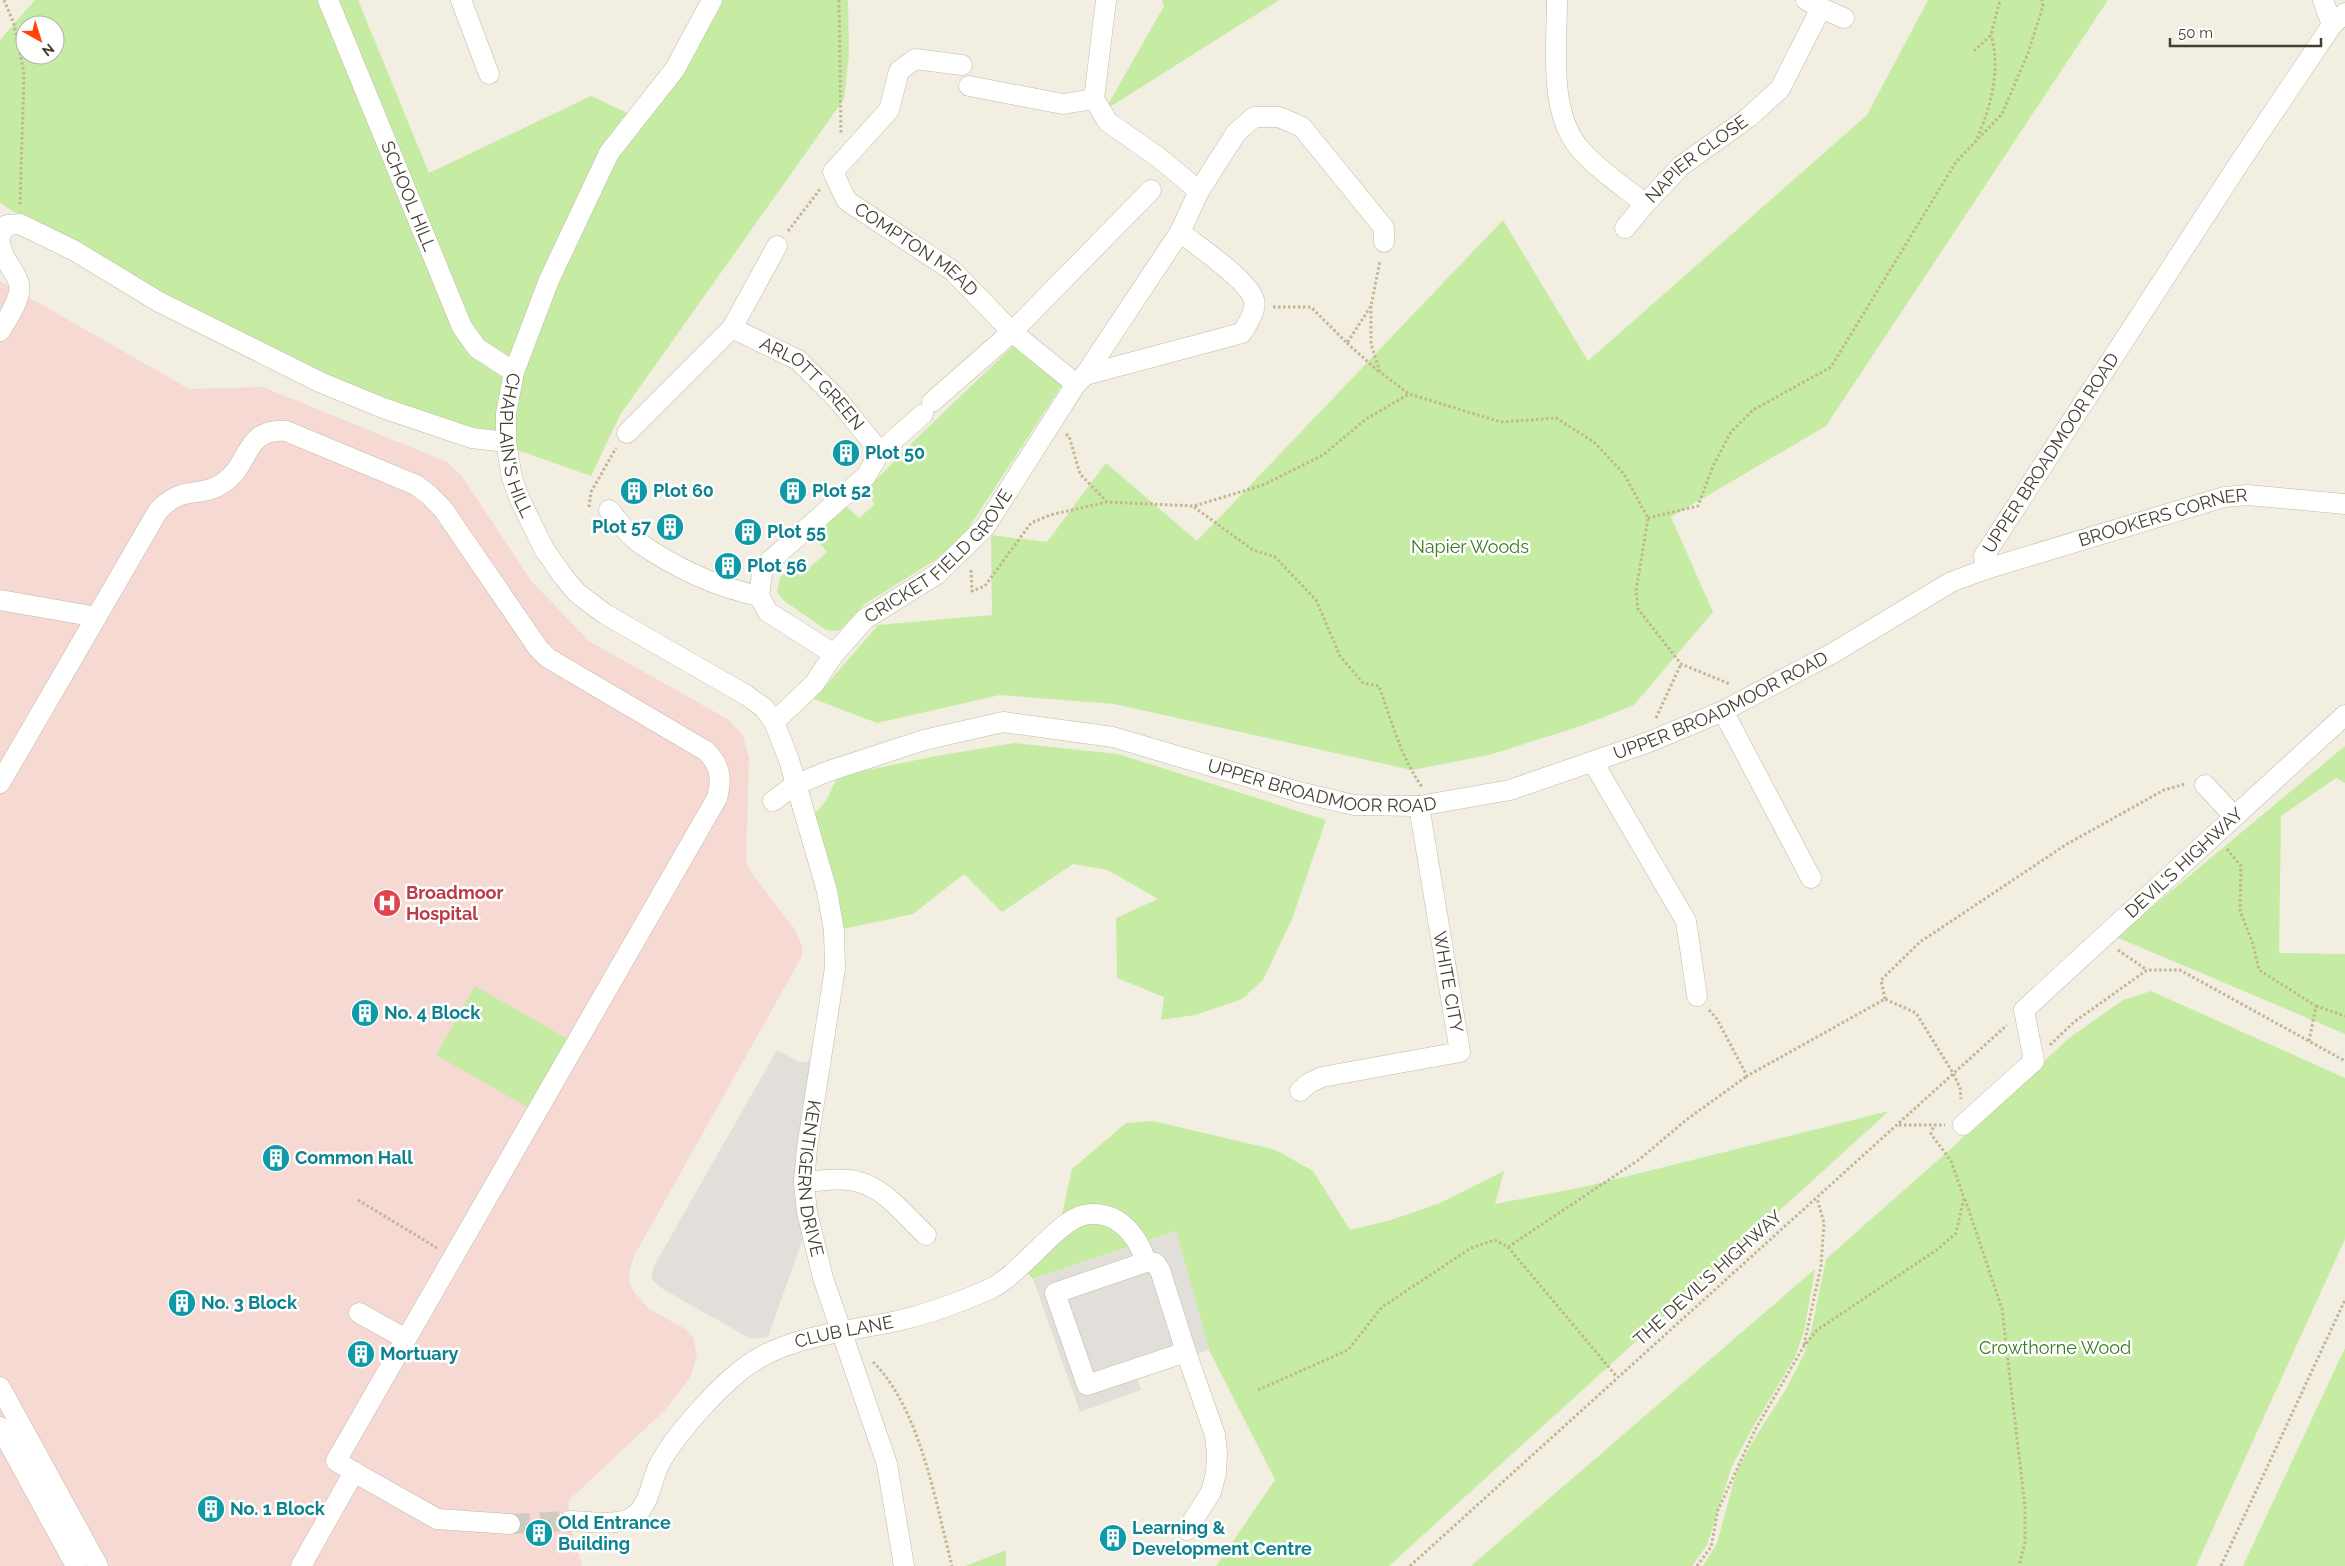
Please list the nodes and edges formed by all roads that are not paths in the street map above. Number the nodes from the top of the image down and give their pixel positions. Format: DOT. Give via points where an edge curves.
graph roads {
  1 [pos="328,0"];
  2 [pos="461,0"];
  3 [pos="712,0"];
  4 [pos="1106,0"];
  5 [pos="1557,0"];
  6 [pos="2322,0"];
  7 [pos="1813,4"];
  8 [pos="1844,18"];
  9 [pos="2339,19"];
  10 [pos="962,65"];
  11 [pos="489,74"];
  12 [pos="969,86"];
  13 [pos="1094,99"];
  14 [pos="1151,190"];
  15 [pos="1199,191"];
  16 [pos="1645,204"];
  17 [pos="1625,228"];
  18 [pos="1180,232"];
  19 [pos="0,235"];
  20 [pos="0,242"];
  21 [pos="1384,242"];
  22 [pos="777,246"];
  23 [pos="732,328"];
  24 [pos="0,331"];
  25 [pos="1012,332"];
  26 [pos="514,372"];
  27 [pos="1080,380"];
  28 [pos="627,433"];
  29 [pos="506,442"];
  30 [pos="880,452"];
  31 [pos="2345,504"];
  32 [pos="609,510"];
  33 [pos="1986,569"];
  34 [pos="759,596"];
  35 [pos="0,600"];
  36 [pos="97,617"];
  37 [pos="834,654"];
  38 [pos="1723,712"];
  39 [pos="2345,715"];
  40 [pos="774,722"];
  41 [pos="1593,762"];
  42 [pos="0,783"];
  43 [pos="796,785"];
  44 [pos="2205,785"];
  45 [pos="773,800"];
  46 [pos="1426,805"];
  47 [pos="2234,816"];
  48 [pos="1811,878"];
  49 [pos="1697,996"];
  50 [pos="1300,1091"];
  51 [pos="1964,1125"];
  52 [pos="804,1182"];
  53 [pos="926,1235"];
  54 [pos="1146,1262"];
  55 [pos="359,1313"];
  56 [pos="841,1330"];
  57 [pos="406,1339"];
  58 [pos="1186,1352"];
  59 [pos="0,1386"];
  60 [pos="0,1427"];
  61 [pos="354,1472"];
  62 [pos="569,1521"];
  63 [pos="510,1524"];
  64 [pos="1187,1530"];
  65 [pos="76,1566"];
  66 [pos="98,1566"];
  67 [pos="301,1566"];
  68 [pos="904,1566"];
  1 -- 26 [label="street, SCHOOL HILL" via="462,327 477,348"];
  2 -- 11 [label="street"];
  3 -- 26 [label="street, CHAPLAIN'S HILL" via="675,69 609,153 549,280"];
  4 -- 13 [label="street"];
  5 -- 16 [label="street, NAPIER CLOSE" via="1558,99 1572,138 1580,150"];
  6 -- 9 [label="street"];
  7 -- 8 [label="street"];
  7 -- 16 [label="street, NAPIER CLOSE" via="1780,89 1749,117 1681,166"];
  9 -- 33 [label="street, UPPER BROADMOOR ROAD" via="2236,168 1984,556"];
  10 -- 25 [label="street, COMPTON MEAD" via="915,59 900,71 889,110 837,167 847,201 953,271"];
  12 -- 13 [label="street" via="1062,104"];
  13 -- 15 [label="street" via="1108,122"];
  14 -- 25 [label="street"];
  15 -- 18 [label="street, CRICKET FIELD GROVE"];
  15 -- 21 [label="street, CRICKET FIELD GROVE" via="1236,133 1254,117 1279,117 1302,127 1384,228"];
  16 -- 17 [label="street"];
  18 -- 27 [label="street, CRICKET FIELD GROVE"];
  18 -- 27 [label="street" via="1245,283 1254,301 1253,312 1242,333"];
  19 -- 29 [label="street" via="7,226 20,224 74,251 159,302 322,383 463,435"];
  20 -- 24 [label="street" via="0,252 19,285 17,300"];
  22 -- 23 [label="street"];
  23 -- 28 [label="street"];
  23 -- 30 [label="street, ARLOTT GREEN" via="798,360 838,400"];
  25 -- 27 [label="street, COMPTON MEAD"];
  25 -- 30 [label="street"];
  26 -- 29 [label="street, CHAPLAIN'S HILL" via="506,414"];
  27 -- 37 [label="street, CRICKET FIELD GROVE" via="986,527 937,574 865,620"];
  29 -- 40 [label="street, CHAPLAIN'S HILL" via="512,478 520,500 544,549 577,593 605,614 746,695 764,708"];
  30 -- 34 [label="street" via="866,476 763,567"];
  31 -- 33 [label="street, BROOKERS CORNER" via="2248,495 2224,497"];
  32 -- 34 [label="street" via="637,541 695,575"];
  33 -- 38 [label="street, UPPER BROADMOOR ROAD" via="1951,582 1833,653"];
  34 -- 37 [label="street" via="768,612"];
  35 -- 36 [label="street"];
  36 -- 42 [label="street"];
  36 -- 57 [label="street" via="165,503 181,494 222,484 261,434 273,430 286,431 416,485 443,510 548,658 715,759 720,771 716,798"];
  37 -- 40 [label="street, CRICKET FIELD GROVE" via="814,684"];
  38 -- 41 [label="street, UPPER BROADMOOR ROAD"];
  38 -- 48 [label="street"];
  39 -- 47 [label="street, DEVIL'S HIGHWAY"];
  40 -- 43 [label="street, CHAPLAIN'S HILL"];
  41 -- 46 [label="street, UPPER BROADMOOR ROAD" via="1510,790"];
  41 -- 49 [label="street" via="1686,921"];
  43 -- 45 [label="street, UPPER BROADMOOR ROAD"];
  43 -- 46 [label="street, UPPER BROADMOOR ROAD" via="924,740 1003,722 1113,737 1354,805"];
  43 -- 52 [label="street, KENTIGERN DRIVE" via="826,891 834,931 835,968"];
  44 -- 47 [label="street"];
  46 -- 50 [label="street, WHITE CITY" via="1460,1052 1322,1077"];
  47 -- 51 [label="street, DEVIL'S HIGHWAY" via="2024,1010 2034,1061"];
  52 -- 53 [label="street" via="858,1181 880,1192"];
  52 -- 56 [label="street, KENTIGERN DRIVE" via="807,1212 823,1278"];
  54 -- 56 [label="street, CLUB LANE" via="1133,1232 1120,1221 1084,1215 1069,1222 1021,1267 992,1288 898,1320"];
  54 -- 58 [label="street" via="1155,1263 1160,1270"];
  54 -- 58 [label="street" via="1054,1293 1087,1385"];
  55 -- 57 [label="street"];
  56 -- 62 [label="street, CLUB LANE" via="770,1353 742,1369 723,1386 659,1465 646,1503 639,1512 628,1519 613,1522"];
  56 -- 68 [label="street, KENTIGERN DRIVE" via="887,1464"];
  57 -- 61 [label="street" via="336,1461"];
  58 -- 64 [label="street" via="1215,1435 1217,1454 1211,1492"];
  59 -- 66 [label="street"];
  60 -- 65 [label="street"];
  61 -- 63 [label="street" via="437,1519"];
  61 -- 67 [label="street"];
}
